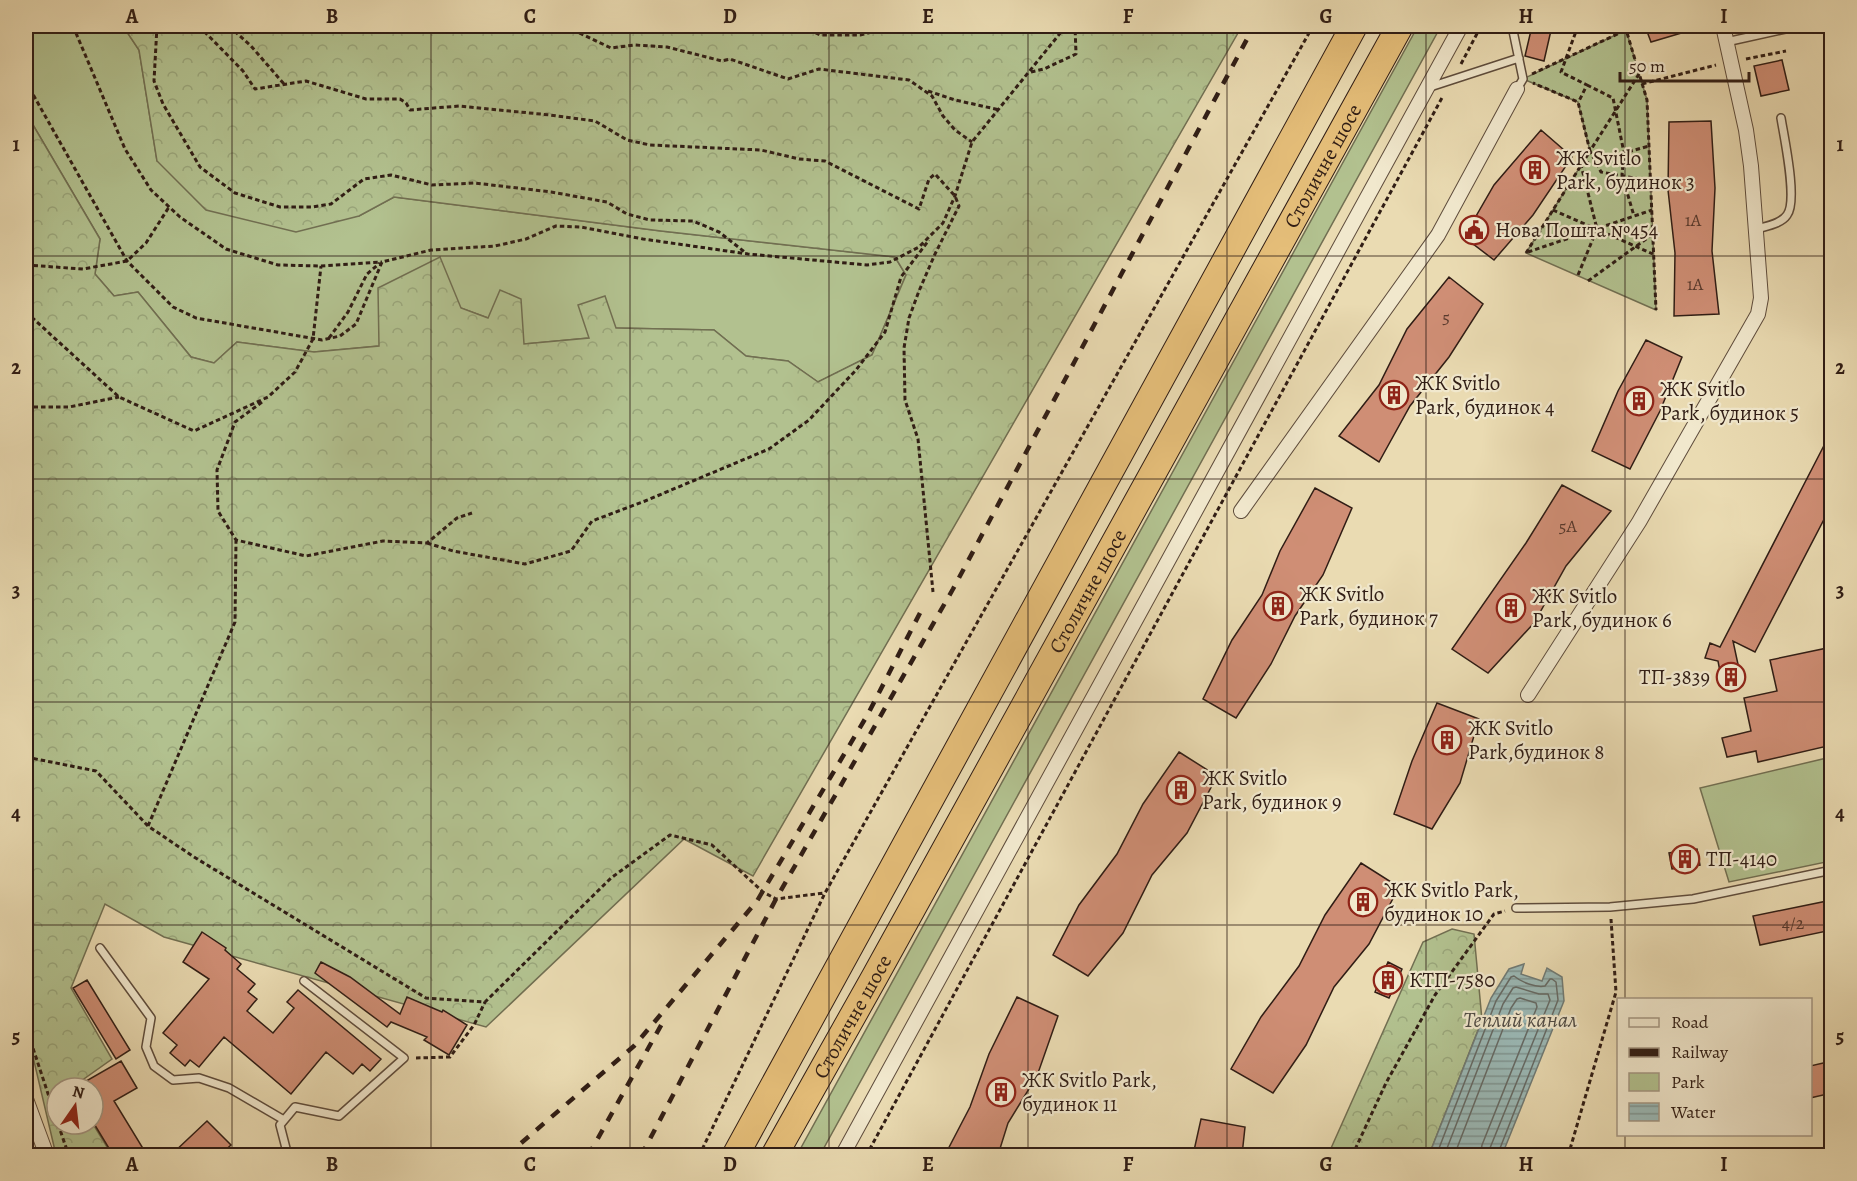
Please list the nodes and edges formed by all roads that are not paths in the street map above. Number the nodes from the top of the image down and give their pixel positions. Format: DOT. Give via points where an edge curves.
graph roads {
  1 [pos="1354,26"];
  2 [pos="1400,26"];
  3 [pos="1461,26"];
  4 [pos="1512,26"];
  5 [pos="1723,26"];
  6 [pos="1799,26"];
  7 [pos="1771,29"];
  8 [pos="1726,42"];
  9 [pos="1519,58"];
  10 [pos="1520,84"];
  11 [pos="1428,87"];
  12 [pos="1781,118"];
  13 [pos="1757,229"];
  14 [pos="1241,511"];
  15 [pos="1528,695"];
  16 [pos="1832,870"];
  17 [pos="1516,908"];
  18 [pos="100,948"];
  19 [pos="304,981"];
  20 [pos="26,1099"];
  21 [pos="284,1120"];
  22 [pos="47,1155"];
  23 [pos="288,1155"];
  24 [pos="735,1155"];
  25 [pos="774,1155"];
  26 [pos="842,1155"];
  1 -- 24 [label="highway, Столичне шосе"];
  2 -- 25 [label="highway, Столичне шосе"];
  3 -- 11 [label="street"];
  4 -- 9 [label="lane"];
  5 -- 8 [label="street"];
  6 -- 7 [label="lane"];
  7 -- 8 [label="lane"];
  8 -- 13 [label="street" via="1750,157"];
  9 -- 10 [label="lane"];
  9 -- 11 [label="lane"];
  10 -- 14 [label="street" via="1438,236"];
  11 -- 26 [label="street"];
  12 -- 13 [label="lane" via="1791,205 1787,216"];
  13 -- 15 [label="street" via="1761,298 1758,314 1639,522"];
  16 -- 17 [label="lane" via="1693,899 1610,907"];
  18 -- 21 [label="lane" via="151,1018 146,1047 153,1066 173,1080 199,1078 229,1088"];
  19 -- 21 [label="lane" via="404,1058 339,1116 296,1107"];
  20 -- 22 [label="street"];
  21 -- 23 [label="lane" via="280,1125"];
}
